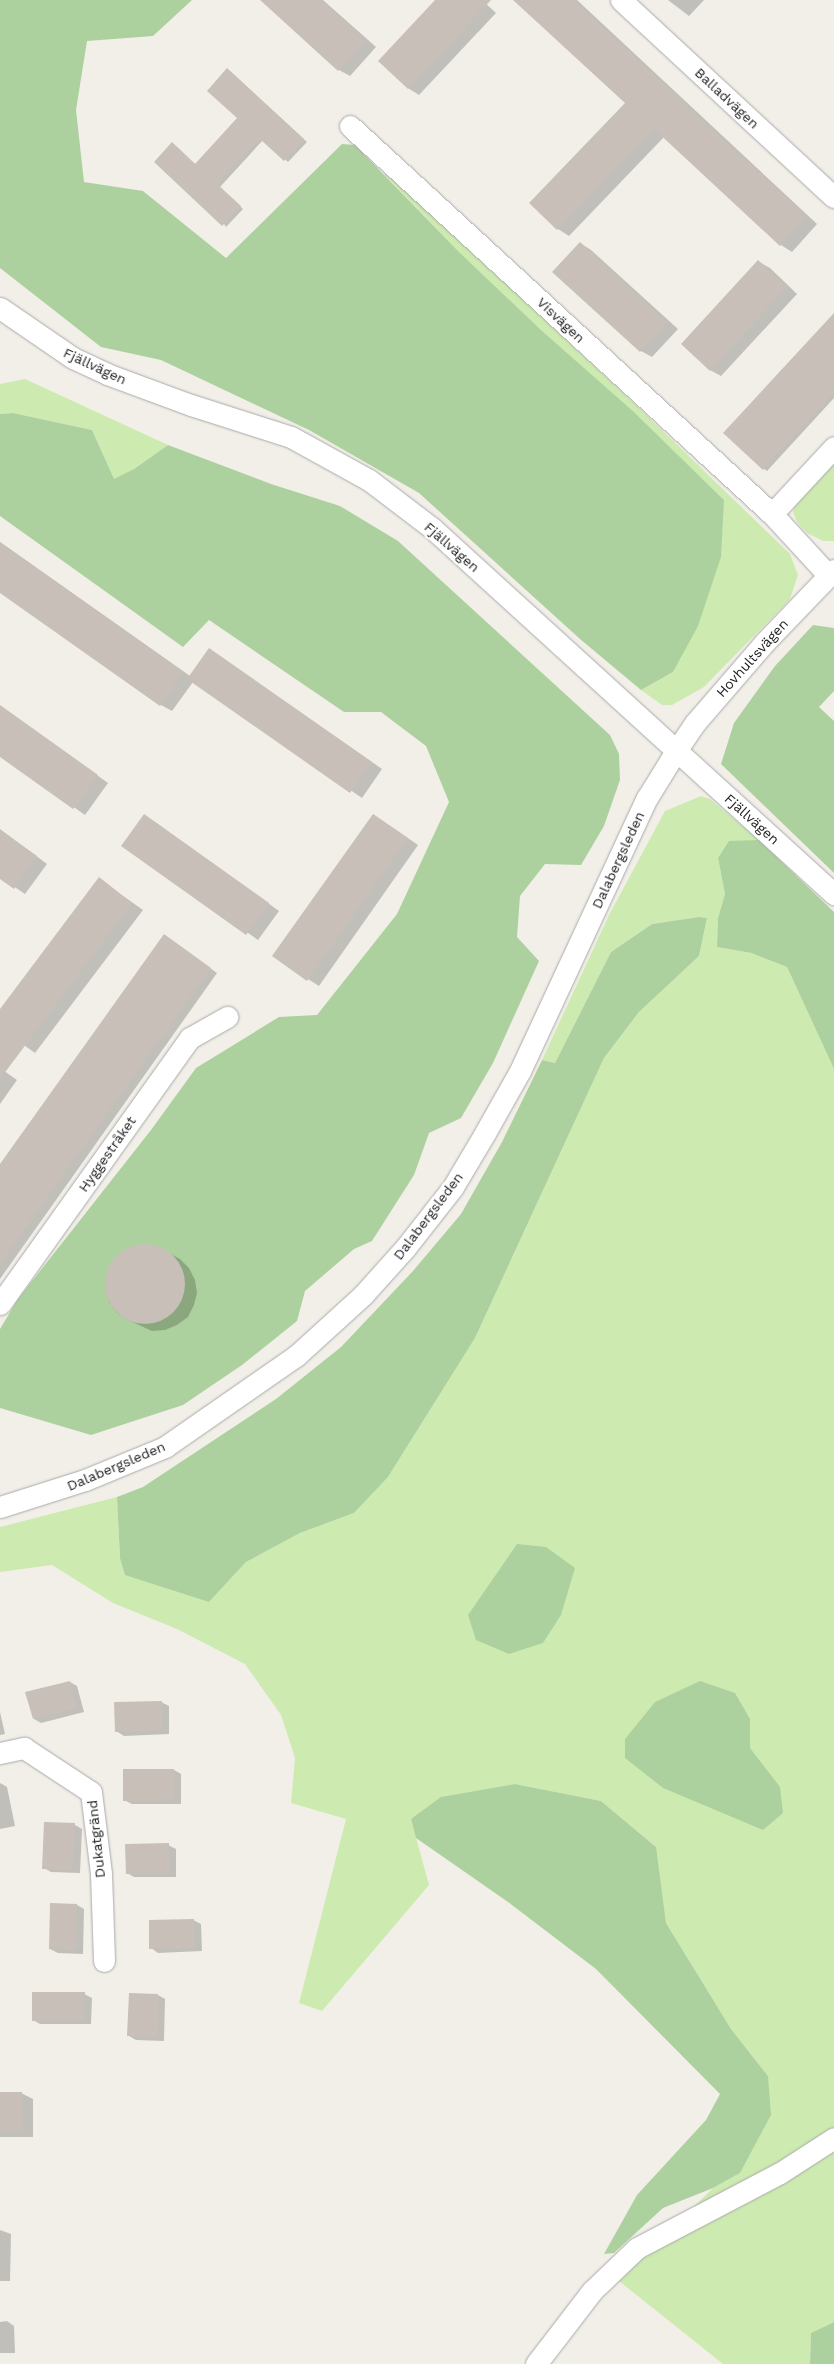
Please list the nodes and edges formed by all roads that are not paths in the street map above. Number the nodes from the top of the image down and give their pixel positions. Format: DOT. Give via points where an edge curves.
graph roads {
  1 [pos="621,0"];
  2 [pos="350,126"];
  3 [pos="834,197"];
  4 [pos="0,308"];
  5 [pos="834,447"];
  6 [pos="772,514"];
  7 [pos="831,573"];
  8 [pos="676,751"];
  9 [pos="834,894"];
  10 [pos="227,1017"];
  11 [pos="0,1304"];
  12 [pos="0,1507"];
  13 [pos="0,1753"];
  14 [pos="104,1960"];
  15 [pos="834,2138"];
  16 [pos="536,2364"];
  1 -- 3 [label="street, Balladvägen"];
  2 -- 6 [label="street, Visvägen"];
  4 -- 8 [label="street, Fjällvägen" via="72,358 191,406 291,437 369,480 432,528"];
  5 -- 6 [label="street"];
  6 -- 7 [label="street, Visvägen"];
  7 -- 8 [label="street, Hovhultsvägen" via="765,642 695,723"];
  8 -- 9 [label="street, Fjällvägen"];
  8 -- 12 [label="street, Dalabergsleden" via="647,798 520,1071 452,1187 406,1247 363,1295 296,1356 166,1447 94,1477"];
  10 -- 11 [label="street, Hyggestråket" via="190,1038"];
  13 -- 14 [label="street, Dukatgränd" via="24,1748 91,1792 101,1874"];
  15 -- 16 [label="street" via="780,2173 637,2248 592,2291"];
}
